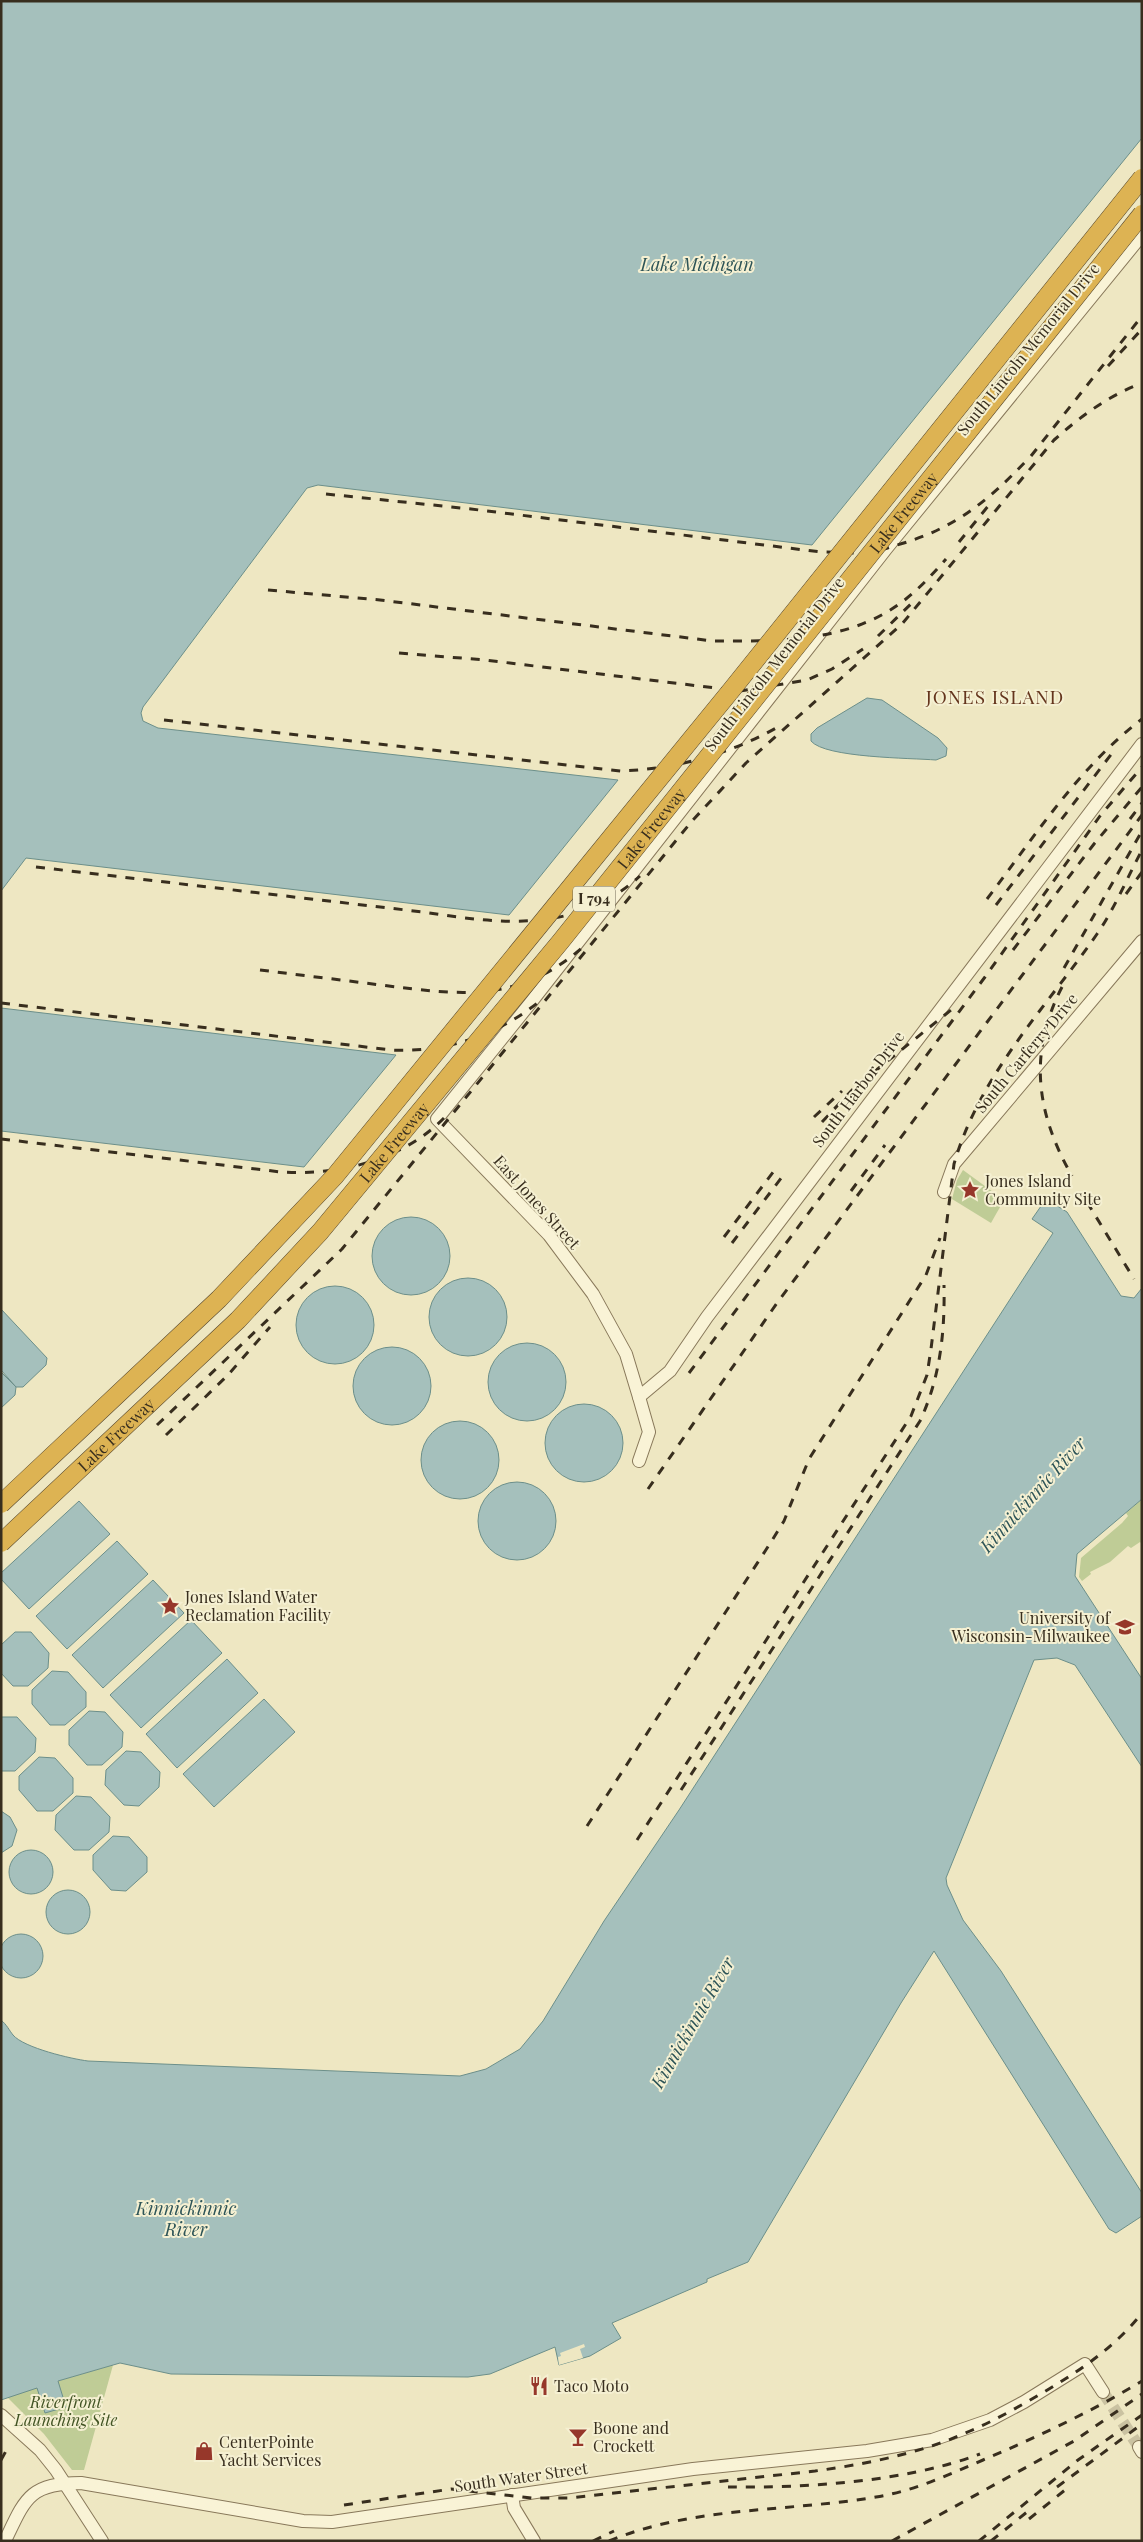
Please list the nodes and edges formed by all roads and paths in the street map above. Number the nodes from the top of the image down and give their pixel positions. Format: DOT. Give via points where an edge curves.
graph roads {
  1 [pos="1142,178"];
  2 [pos="1142,214"];
  3 [pos="1142,235"];
  4 [pos="1142,744"];
  5 [pos="1142,941"];
  6 [pos="437,1119"];
  7 [pos="944,1192"];
  8 [pos="639,1397"];
  9 [pos="638,1460"];
  10 [pos="1,1504"];
  11 [pos="1,1542"];
  12 [pos="1103,2392"];
  13 [pos="1,2415"];
  14 [pos="66,2484"];
  15 [pos="512,2495"];
  16 [pos="5,2541"];
  17 [pos="102,2541"];
  18 [pos="534,2541"];
  1 -- 10 [label="highway, Lake Freeway / I 794, bridge" via="335,1176 219,1299"];
  2 -- 11 [label="highway, Lake Freeway / I 794, bridge" via="561,941 320,1232 238,1320"];
  3 -- 6 [label="street, South Lincoln Memorial Drive" via="886,549"];
  4 -- 8 [label="street, South Harbor Drive" via="706,1316 670,1371"];
  5 -- 7 [label="street, South Carferry Drive" via="954,1164"];
  6 -- 8 [label="street, East Jones Street" via="549,1236 592,1294 626,1354"];
  8 -- 9 [label="street" via="649,1432"];
  12 -- 15 [label="street, South Water Street" via="1085,2364 990,2420 932,2440"];
  13 -- 14 [label="street" via="40,2450"];
  14 -- 15 [label="street, South Water Street" via="318,2523"];
  14 -- 16 [label="street, South Water Street" via="38,2490 27,2499"];
  14 -- 17 [label="street"];
  15 -- 18 [label="street" via="514,2508"];
}
